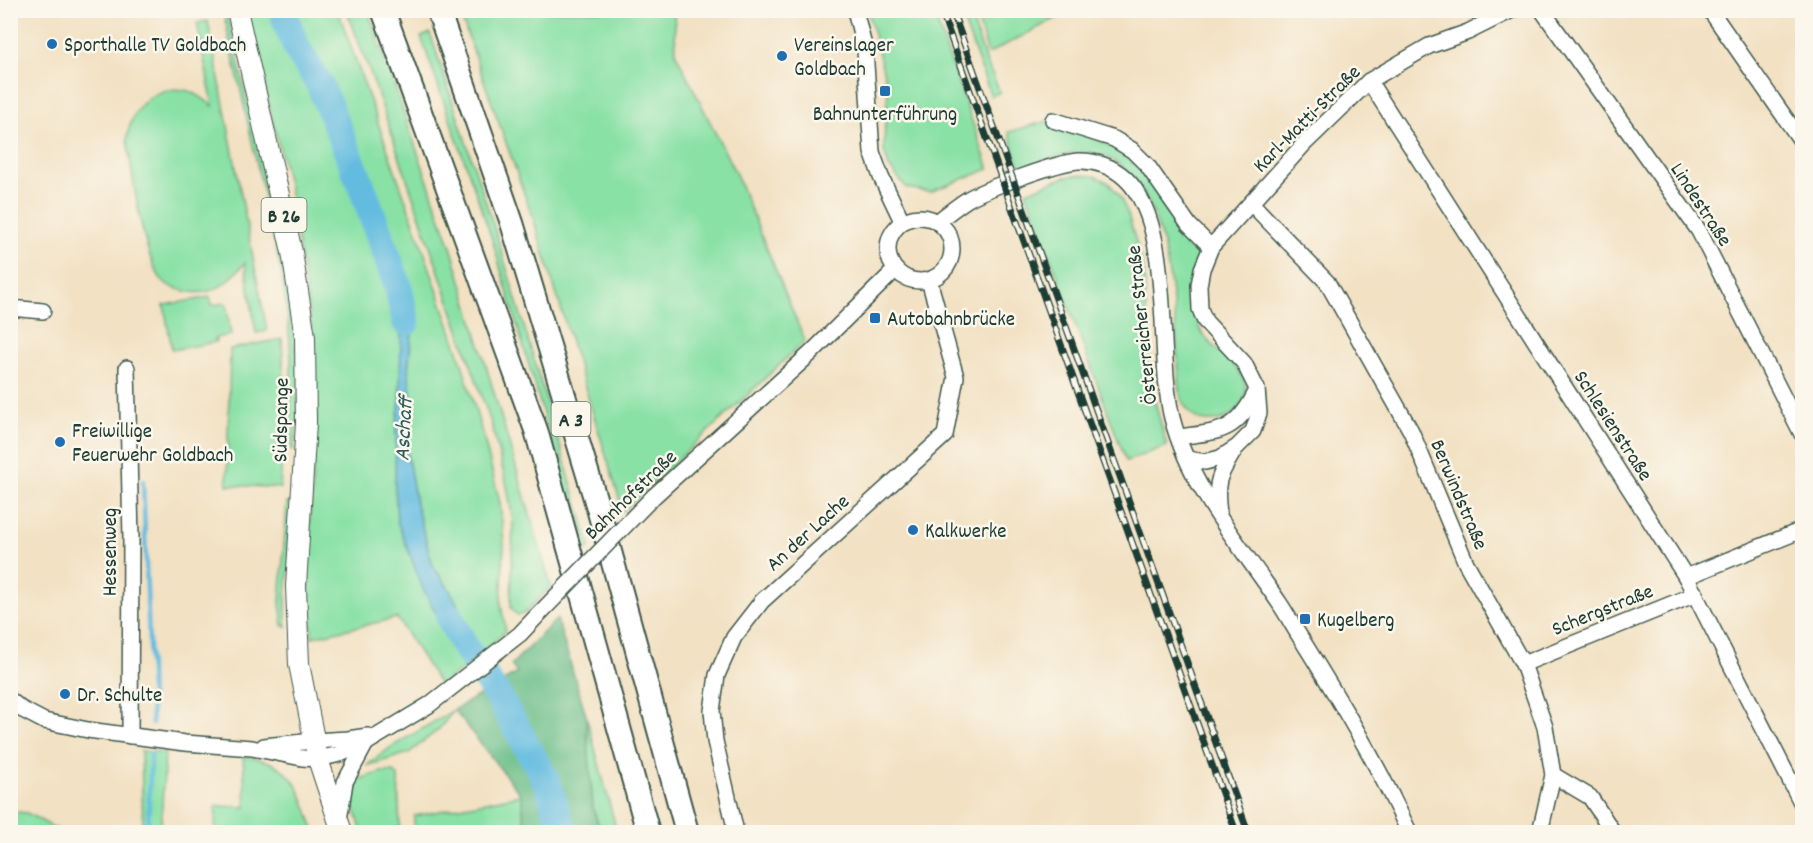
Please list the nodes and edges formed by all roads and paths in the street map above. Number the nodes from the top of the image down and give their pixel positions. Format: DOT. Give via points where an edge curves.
graph roads {
  1 [pos="237,10"];
  2 [pos="383,10"];
  3 [pos="438,10"];
  4 [pos="855,10"];
  5 [pos="1512,10"];
  6 [pos="1542,10"];
  7 [pos="1710,10"];
  8 [pos="1370,81"];
  9 [pos="1783,114"];
  10 [pos="1053,120"];
  11 [pos="1803,121"];
  12 [pos="1803,142"];
  13 [pos="1251,203"];
  14 [pos="902,221"];
  15 [pos="938,222"];
  16 [pos="1211,246"];
  17 [pos="895,270"];
  18 [pos="929,280"];
  19 [pos="10,308"];
  20 [pos="43,311"];
  21 [pos="127,368"];
  22 [pos="1257,389"];
  23 [pos="1803,435"];
  24 [pos="1179,437"];
  25 [pos="1237,447"];
  26 [pos="1188,459"];
  27 [pos="1219,516"];
  28 [pos="1803,530"];
  29 [pos="1686,577"];
  30 [pos="1696,594"];
  31 [pos="1523,663"];
  32 [pos="10,700"];
  33 [pos="382,732"];
  34 [pos="130,736"];
  35 [pos="366,743"];
  36 [pos="316,750"];
  37 [pos="1553,775"];
  38 [pos="1803,804"];
  39 [pos="340,827"];
  40 [pos="648,832"];
  41 [pos="687,832"];
  42 [pos="736,832"];
  43 [pos="1409,832"];
  44 [pos="1540,832"];
  45 [pos="1613,832"];
  1 -- 36 [label="main road, Südspange / B 26" via="292,252 305,337 306,423 296,586 299,664"];
  2 -- 40 [label="highway, A 3" via="536,430"];
  3 -- 41 [label="highway, A 3" via="512,223 598,508"];
  4 -- 14 [label="street" via="866,50 872,152"];
  5 -- 8 [label="street, Karl-Matti-Straße" via="1429,46"];
  6 -- 23 [label="street, Lindestraße" via="1699,231"];
  7 -- 9 [label="street"];
  8 -- 13 [label="street, Karl-Matti-Straße" via="1305,143"];
  8 -- 29 [label="street, Schlesienstraße"];
  9 -- 11 [label="street"];
  9 -- 12 [label="street"];
  10 -- 16 [label="street" via="1114,139 1132,150"];
  13 -- 16 [label="street, Karl-Matti-Straße"];
  13 -- 31 [label="street, Berwindstraße" via="1327,282 1411,431 1466,564"];
  14 -- 15 [label="street" via="920,216"];
  14 -- 17 [label="street" via="890,235 887,254"];
  15 -- 18 [label="street" via="949,236 952,254 944,271"];
  15 -- 24 [label="street, Österreicher Straße" via="970,198 1069,163 1104,164 1126,178 1141,199 1154,239 1163,311 1165,378"];
  16 -- 22 [label="street, Karl-Matti-Straße" via="1200,277 1200,309 1205,321 1244,363"];
  17 -- 18 [label="street" via="910,280"];
  17 -- 33 [label="street, Bahnhofstraße, bridge" via="811,353 653,497 520,634 448,692"];
  18 -- 42 [label="street, An der Lache" via="956,377 945,435 762,601 734,637 717,675 712,711 714,741"];
  19 -- 20 [label="street"];
  21 -- 34 [label="street, Hessenweg"];
  22 -- 24 [label="street" via="1246,412 1235,423 1214,432"];
  22 -- 25 [label="street, Karl-Matti-Straße" via="1259,413 1253,431"];
  24 -- 26 [label="street, Österreicher Straße"];
  25 -- 26 [label="street, Karl-Matti-Straße" via="1220,459"];
  25 -- 27 [label="street" via="1219,475"];
  26 -- 27 [label="street, Österreicher Straße"];
  27 -- 43 [label="street, Österreicher Straße" via="1350,716"];
  28 -- 29 [label="street"];
  29 -- 30 [label="street, Schlesienstraße"];
  30 -- 31 [label="street, Schergstraße"];
  30 -- 38 [label="street, Schlesienstraße"];
  31 -- 37 [label="street, Berwindstraße" via="1545,728"];
  32 -- 34 [label="street, Bahnhofstraße" via="44,721"];
  33 -- 35 [label="street, Bahnhofstraße"];
  33 -- 36 [label="street, Bahnhofstraße"];
  34 -- 36 [label="street, Bahnhofstraße" via="252,748 302,758"];
  35 -- 36 [label="street, Bahnhofstraße" via="340,754"];
  35 -- 39 [label="street, Bahnhofstraße" via="345,782"];
  36 -- 39 [label="main road, Südspange / B 26"];
  37 -- 44 [label="street, Berwindstraße"];
  37 -- 45 [label="street" via="1590,796"];
}
